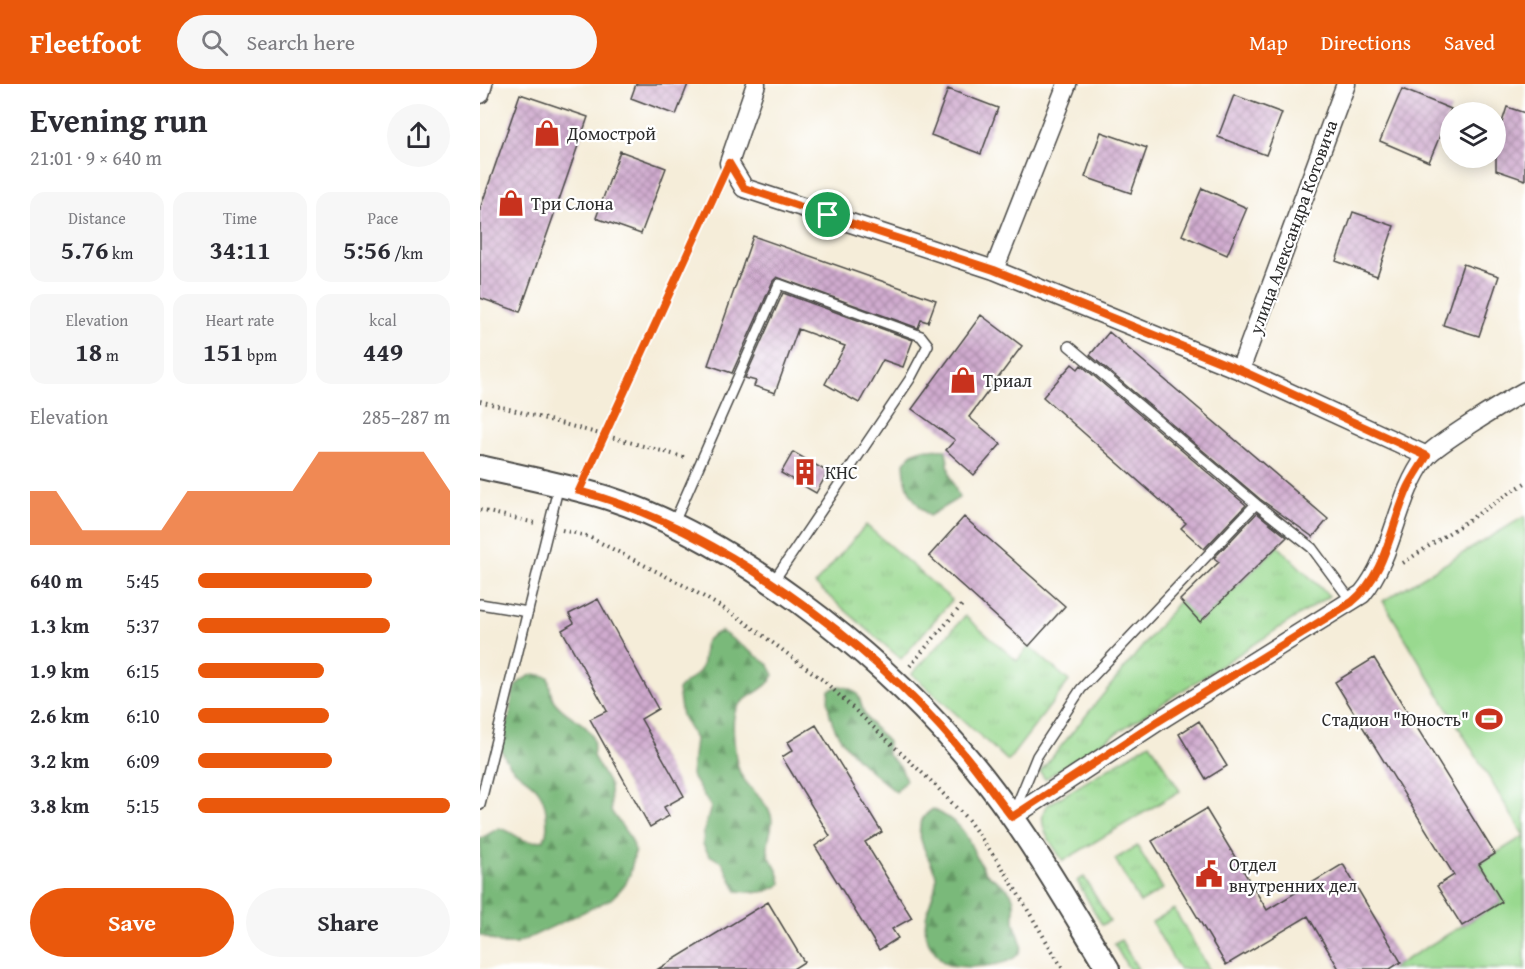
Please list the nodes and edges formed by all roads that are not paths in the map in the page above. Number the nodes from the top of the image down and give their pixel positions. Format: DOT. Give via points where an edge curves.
graph roads {
  1 [pos="483,84"];
  2 [pos="756,84"];
  3 [pos="1067,84"];
  4 [pos="1346,84"];
  5 [pos="480,94"];
  6 [pos="994,270"];
  7 [pos="1069,346"];
  8 [pos="1240,370"];
  9 [pos="1524,389"];
  10 [pos="1427,456"];
  11 [pos="480,467"];
  12 [pos="569,488"];
  13 [pos="1256,504"];
  14 [pos="673,525"];
  15 [pos="771,584"];
  16 [pos="1352,602"];
  17 [pos="480,604"];
  18 [pos="528,612"];
  19 [pos="480,805"];
  20 [pos="1012,817"];
  21 [pos="1108,969"];
  1 -- 5 [label="street"];
  2 -- 6 [label="street" via="729,163 744,188"];
  3 -- 6 [label="street"];
  4 -- 8 [label="street, улица Александра Котовича"];
  6 -- 8 [label="street"];
  7 -- 13 [label="lane"];
  8 -- 10 [label="street"];
  9 -- 10 [label="street"];
  10 -- 16 [label="street" via="1408,487 1382,563 1370,584"];
  11 -- 12 [label="street"];
  12 -- 14 [label="street" via="609,498"];
  12 -- 18 [label="lane" via="549,526"];
  13 -- 16 [label="lane" via="1312,548"];
  13 -- 20 [label="lane" via="1081,689 1037,756"];
  14 -- 15 [label="street" via="726,552"];
  14 -- 15 [label="lane" via="779,284 921,336 927,345 910,379"];
  15 -- 20 [label="street" via="840,633 895,683 959,748"];
  16 -- 20 [label="street"];
  17 -- 18 [label="lane"];
  18 -- 19 [label="lane"];
  20 -- 21 [label="street"];
}
